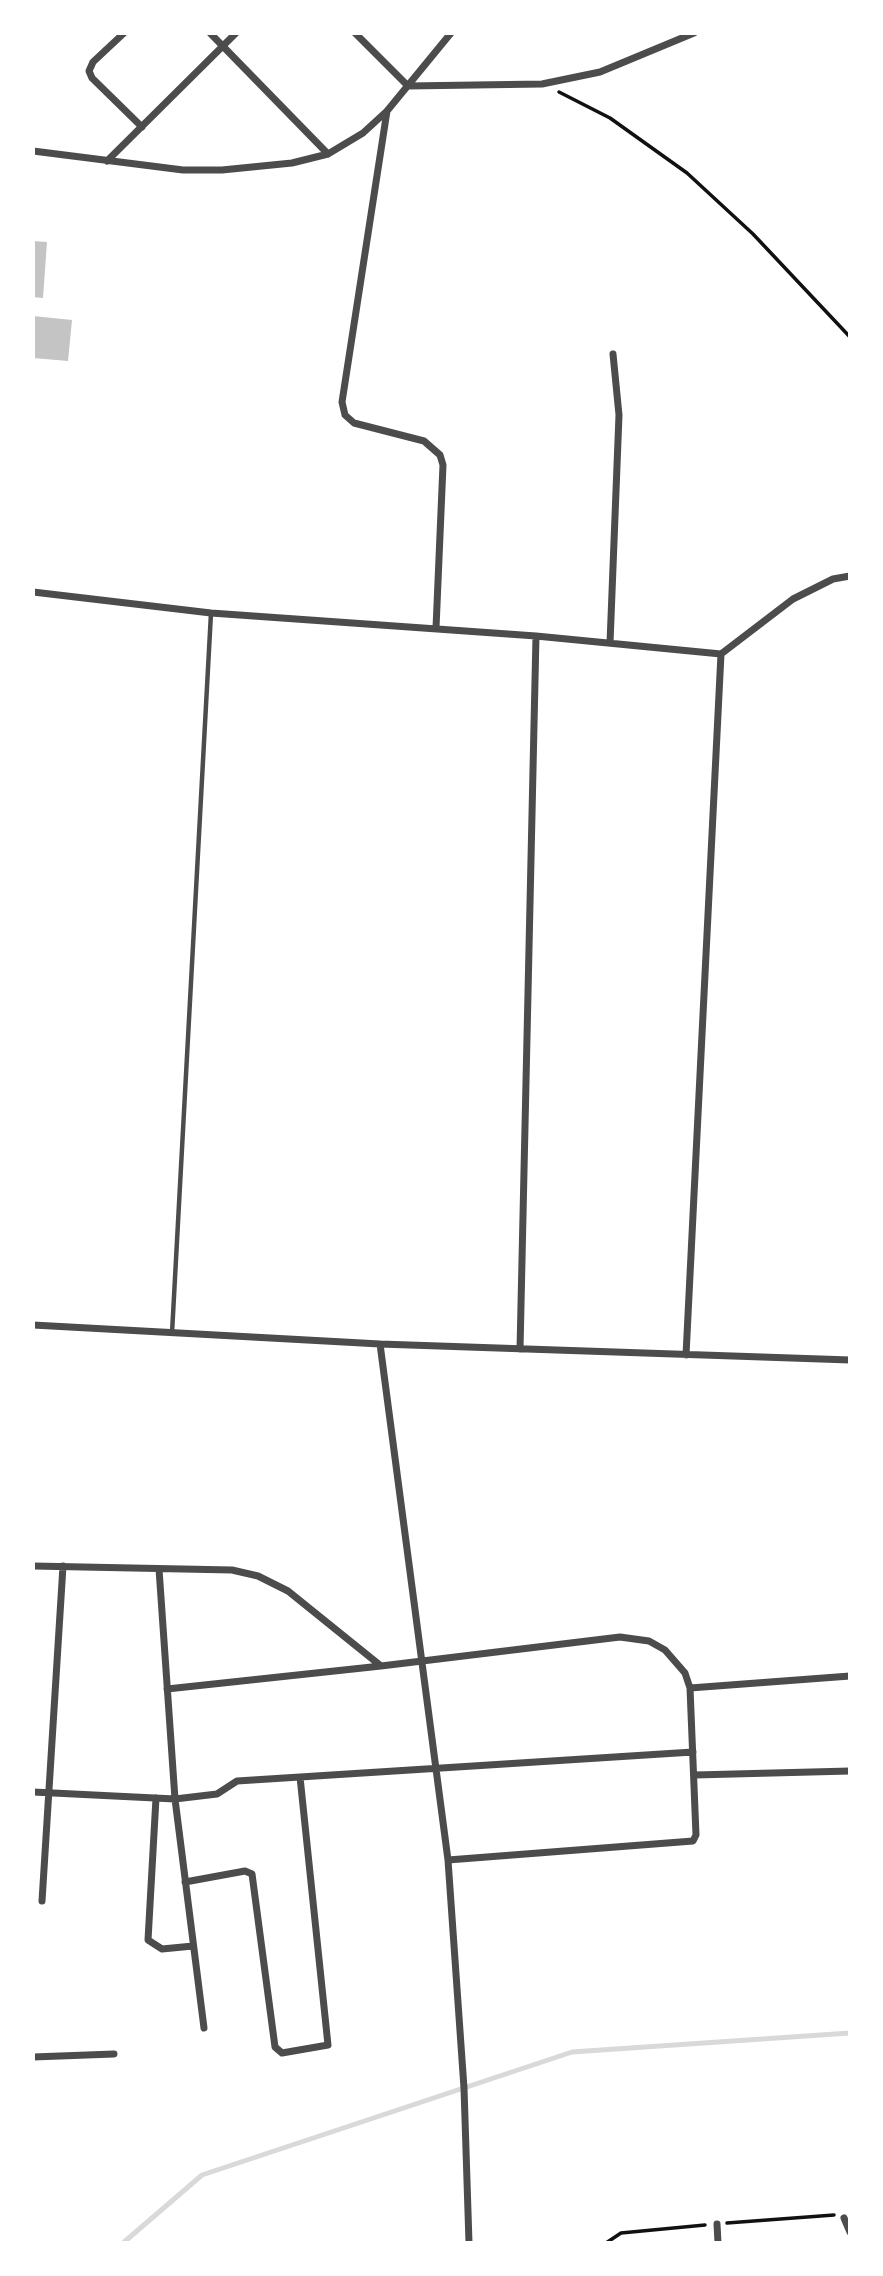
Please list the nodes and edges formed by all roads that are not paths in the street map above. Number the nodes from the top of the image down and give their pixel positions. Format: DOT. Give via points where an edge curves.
graph roads {
  1 [pos="124,33"];
  2 [pos="210,33"];
  3 [pos="236,33"];
  4 [pos="355,33"];
  5 [pos="451,33"];
  6 [pos="694,33"];
  7 [pos="224,46"];
  8 [pos="408,86"];
  9 [pos="387,111"];
  10 [pos="142,127"];
  11 [pos="33,151"];
  12 [pos="328,154"];
  13 [pos="107,161"];
  14 [pos="613,354"];
  15 [pos="850,576"];
  16 [pos="33,592"];
  17 [pos="211,612"];
  18 [pos="436,628"];
  19 [pos="536,636"];
  20 [pos="610,643"];
  21 [pos="721,654"];
  22 [pos="33,1325"];
  23 [pos="172,1333"];
  24 [pos="380,1344"];
  25 [pos="520,1349"];
  26 [pos="685,1355"];
  27 [pos="850,1360"];
  28 [pos="33,1566"];
  29 [pos="63,1566"];
  30 [pos="159,1569"];
  31 [pos="424,1663"];
  32 [pos="382,1667"];
  33 [pos="850,1676"];
  34 [pos="690,1688"];
  35 [pos="167,1689"];
  36 [pos="693,1752"];
  37 [pos="436,1770"];
  38 [pos="850,1771"];
  39 [pos="695,1774"];
  40 [pos="300,1777"];
  41 [pos="33,1792"];
  42 [pos="47,1793"];
  43 [pos="156,1798"];
  44 [pos="175,1799"];
  45 [pos="447,1860"];
  46 [pos="185,1882"];
  47 [pos="42,1902"];
  48 [pos="193,1946"];
  49 [pos="204,2028"];
  50 [pos="114,2053"];
  51 [pos="33,2057"];
  52 [pos="844,2218"];
  53 [pos="717,2224"];
  54 [pos="850,2232"];
  55 [pos="469,2243"];
  56 [pos="718,2243"];
  1 -- 10 [label="street" via="93,62 90,74"];
  2 -- 7 [label="street"];
  3 -- 7 [label="street"];
  4 -- 8 [label="street"];
  5 -- 8 [label="street"];
  6 -- 8 [label="street" via="600,72 542,84"];
  7 -- 10 [label="street"];
  7 -- 12 [label="street"];
  8 -- 9 [label="street"];
  9 -- 12 [label="street" via="363,133"];
  9 -- 18 [label="street" via="342,402 345,415 354,423 424,441 440,455"];
  10 -- 13 [label="street"];
  11 -- 13 [label="street"];
  12 -- 13 [label="street" via="292,163 222,170"];
  14 -- 20 [label="street" via="619,415"];
  15 -- 21 [label="street" via="833,579 793,599"];
  16 -- 17 [label="street"];
  17 -- 18 [label="street"];
  17 -- 23 [label="lane"];
  18 -- 19 [label="street"];
  19 -- 20 [label="street"];
  19 -- 25 [label="street"];
  20 -- 21 [label="street"];
  21 -- 26 [label="street"];
  22 -- 23 [label="street"];
  23 -- 24 [label="street"];
  24 -- 25 [label="street"];
  24 -- 31 [label="street"];
  25 -- 26 [label="street"];
  26 -- 27 [label="street"];
  28 -- 29 [label="street"];
  29 -- 30 [label="street"];
  29 -- 42 [label="street"];
  30 -- 32 [label="street" via="232,1570 258,1576 288,1591"];
  30 -- 35 [label="street"];
  31 -- 32 [label="street"];
  31 -- 34 [label="street" via="633,1638 649,1641 676,1659"];
  31 -- 37 [label="street"];
  32 -- 35 [label="street"];
  33 -- 34 [label="street"];
  34 -- 36 [label="street"];
  35 -- 44 [label="street"];
  36 -- 37 [label="street"];
  36 -- 39 [label="street"];
  37 -- 40 [label="street"];
  37 -- 45 [label="street"];
  38 -- 39 [label="street"];
  39 -- 45 [label="street" via="696,1835 691,1842"];
  40 -- 44 [label="street" via="237,1781 217,1794"];
  40 -- 46 [label="street" via="328,2045 282,2053 275,2047 252,1874 245,1871"];
  41 -- 42 [label="street"];
  42 -- 43 [label="street"];
  42 -- 47 [label="street"];
  43 -- 44 [label="street"];
  43 -- 48 [label="street" via="148,1940 162,1950"];
  44 -- 46 [label="street"];
  45 -- 55 [label="street" via="464,2088"];
  46 -- 48 [label="street"];
  48 -- 49 [label="street"];
  50 -- 51 [label="street"];
  52 -- 54 [label="street"];
  53 -- 56 [label="street"];
}
